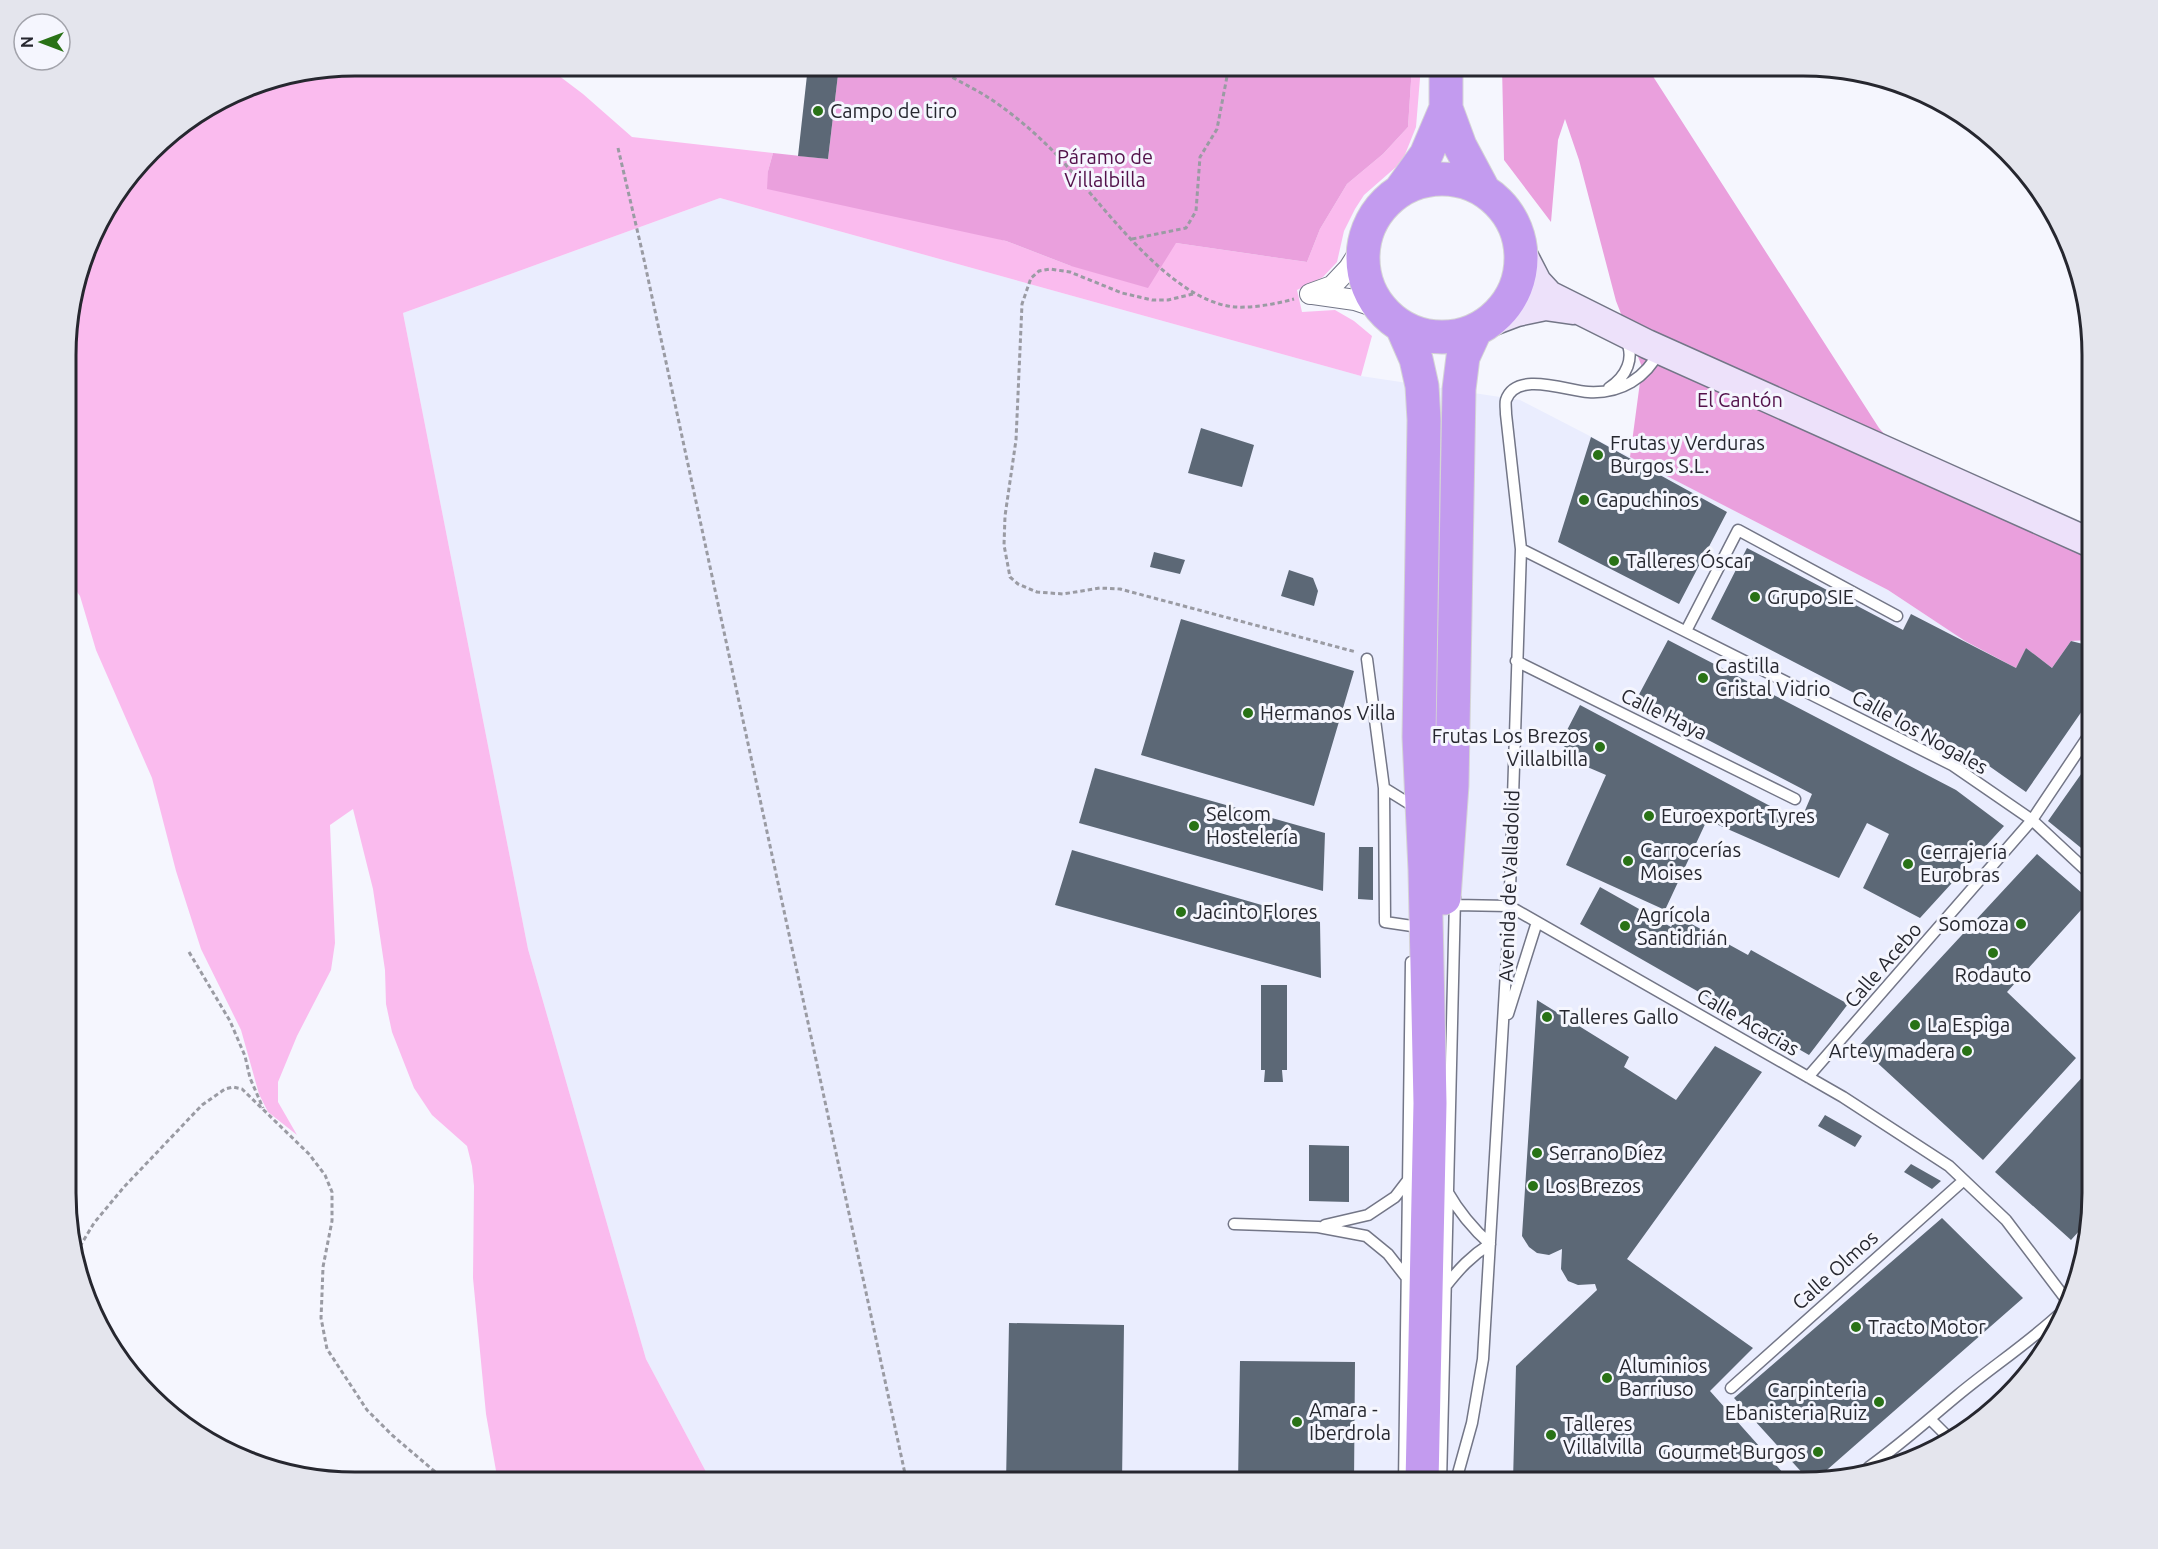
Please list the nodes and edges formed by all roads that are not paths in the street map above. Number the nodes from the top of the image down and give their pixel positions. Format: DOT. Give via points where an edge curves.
graph roads {
  1 [pos="1446,76"];
  2 [pos="1446,108"];
  3 [pos="1400,190"];
  4 [pos="1484,191"];
  5 [pos="1363,246"];
  6 [pos="1521,251"];
  7 [pos="1575,310"];
  8 [pos="1391,318"];
  9 [pos="1482,327"];
  10 [pos="1639,345"];
  11 [pos="1606,390"];
  12 [pos="2082,539"];
  13 [pos="1521,549"];
  14 [pos="1897,616"];
  15 [pos="1686,631"];
  16 [pos="1367,659"];
  17 [pos="1516,661"];
  18 [pos="1419,737"];
  19 [pos="1452,745"];
  20 [pos="2082,745"];
  21 [pos="1384,788"];
  22 [pos="1796,799"];
  23 [pos="1413,806"];
  24 [pos="2032,820"];
  25 [pos="1413,849"];
  26 [pos="2082,867"];
  27 [pos="1455,905"];
  28 [pos="1509,906"];
  29 [pos="1537,922"];
  30 [pos="1411,938"];
  31 [pos="1411,950"];
  32 [pos="1502,1031"];
  33 [pos="1809,1077"];
  34 [pos="1430,1103"];
  35 [pos="1408,1180"];
  36 [pos="1964,1180"];
  37 [pos="1447,1191"];
  38 [pos="1234,1224"];
  39 [pos="1318,1227"];
  40 [pos="1490,1244"];
  41 [pos="1406,1277"];
  42 [pos="1445,1287"];
  43 [pos="2062,1294"];
  44 [pos="2049,1325"];
  45 [pos="1731,1388"];
  46 [pos="1930,1419"];
  47 [pos="1944,1433"];
  48 [pos="1442,1450"];
  49 [pos="1874,1463"];
  50 [pos="1404,1472"];
  51 [pos="1422,1472"];
  52 [pos="1441,1472"];
  53 [pos="1454,1472"];
  54 [pos="1461,1472"];
  1 -- 2 [label="highway"];
  2 -- 3 [label="highway" via="1426,155"];
  2 -- 4 [label="highway" via="1460,146"];
  3 -- 4 [label="highway" via="1421,181 1448,179"];
  3 -- 5 [label="highway" via="1378,210"];
  4 -- 6 [label="highway" via="1511,219"];
  5 -- 8 [label="highway" via="1369,292"];
  5 -- 8 [label="street" via="1332,286 1310,294 1355,300"];
  6 -- 7 [label="street" via="1549,295"];
  6 -- 9 [label="highway" via="1515,290 1506,305"];
  7 -- 9 [label="street" via="1545,306 1517,312"];
  7 -- 10 [label="street"];
  8 -- 9 [label="highway" via="1416,334 1437,338 1455,337"];
  8 -- 18 [label="highway" via="1416,359 1422,386"];
  9 -- 19 [label="highway" via="1463,357 1459,389"];
  10 -- 11 [label="lane" via="1623,376"];
  10 -- 11 [label="lane, Avenida de Valladolid" via="1652,366 1622,387"];
  10 -- 12 [label="street"];
  11 -- 13 [label="lane, Avenida de Valladolid" via="1589,392 1534,384 1512,390 1506,400"];
  13 -- 15 [label="lane, Calle los Nogales"];
  13 -- 17 [label="lane, Avenida de Valladolid"];
  14 -- 15 [label="lane" via="1738,530"];
  15 -- 24 [label="lane, Calle los Nogales" via="1952,765"];
  16 -- 21 [label="lane"];
  17 -- 22 [label="lane, Calle Haya"];
  17 -- 28 [label="lane, Avenida de Valladolid"];
  18 -- 23 [label="lane"];
  18 -- 34 [label="highway"];
  19 -- 27 [label="lane"];
  19 -- 34 [label="highway"];
  20 -- 24 [label="lane, Calle Acebo"];
  21 -- 23 [label="lane"];
  21 -- 30 [label="lane" via="1386,922 1412,921"];
  23 -- 25 [label="lane"];
  24 -- 26 [label="lane, Calle los Nogales"];
  24 -- 33 [label="lane, Calle Acebo"];
  27 -- 28 [label="lane, Calle Acacias"];
  27 -- 37 [label="lane"];
  28 -- 29 [label="lane, Calle Acacias"];
  28 -- 32 [label="lane, Avenida de Valladolid"];
  29 -- 32 [label="lane"];
  29 -- 33 [label="lane, Calle Acacias"];
  31 -- 35 [label="lane"];
  32 -- 40 [label="lane, Avenida de Valladolid"];
  33 -- 36 [label="lane, Calle Acacias" via="1949,1166"];
  34 -- 51 [label="highway"];
  35 -- 39 [label="lane" via="1395,1197 1368,1215"];
  35 -- 41 [label="lane"];
  36 -- 43 [label="lane, Calle Acacias" via="2006,1220"];
  36 -- 45 [label="lane, Calle Olmos"];
  37 -- 40 [label="lane" via="1472,1228"];
  37 -- 42 [label="lane"];
  38 -- 39 [label="lane"];
  39 -- 41 [label="lane" via="1366,1236 1388,1254"];
  40 -- 42 [label="lane" via="1461,1267"];
  40 -- 54 [label="lane, Avenida de Valladolid" via="1483,1359"];
  41 -- 50 [label="lane"];
  42 -- 48 [label="lane"];
  44 -- 46 [label="lane"];
  46 -- 47 [label="lane"];
  46 -- 49 [label="lane"];
  48 -- 52 [label="lane"];
  48 -- 53 [label="lane"];
}
